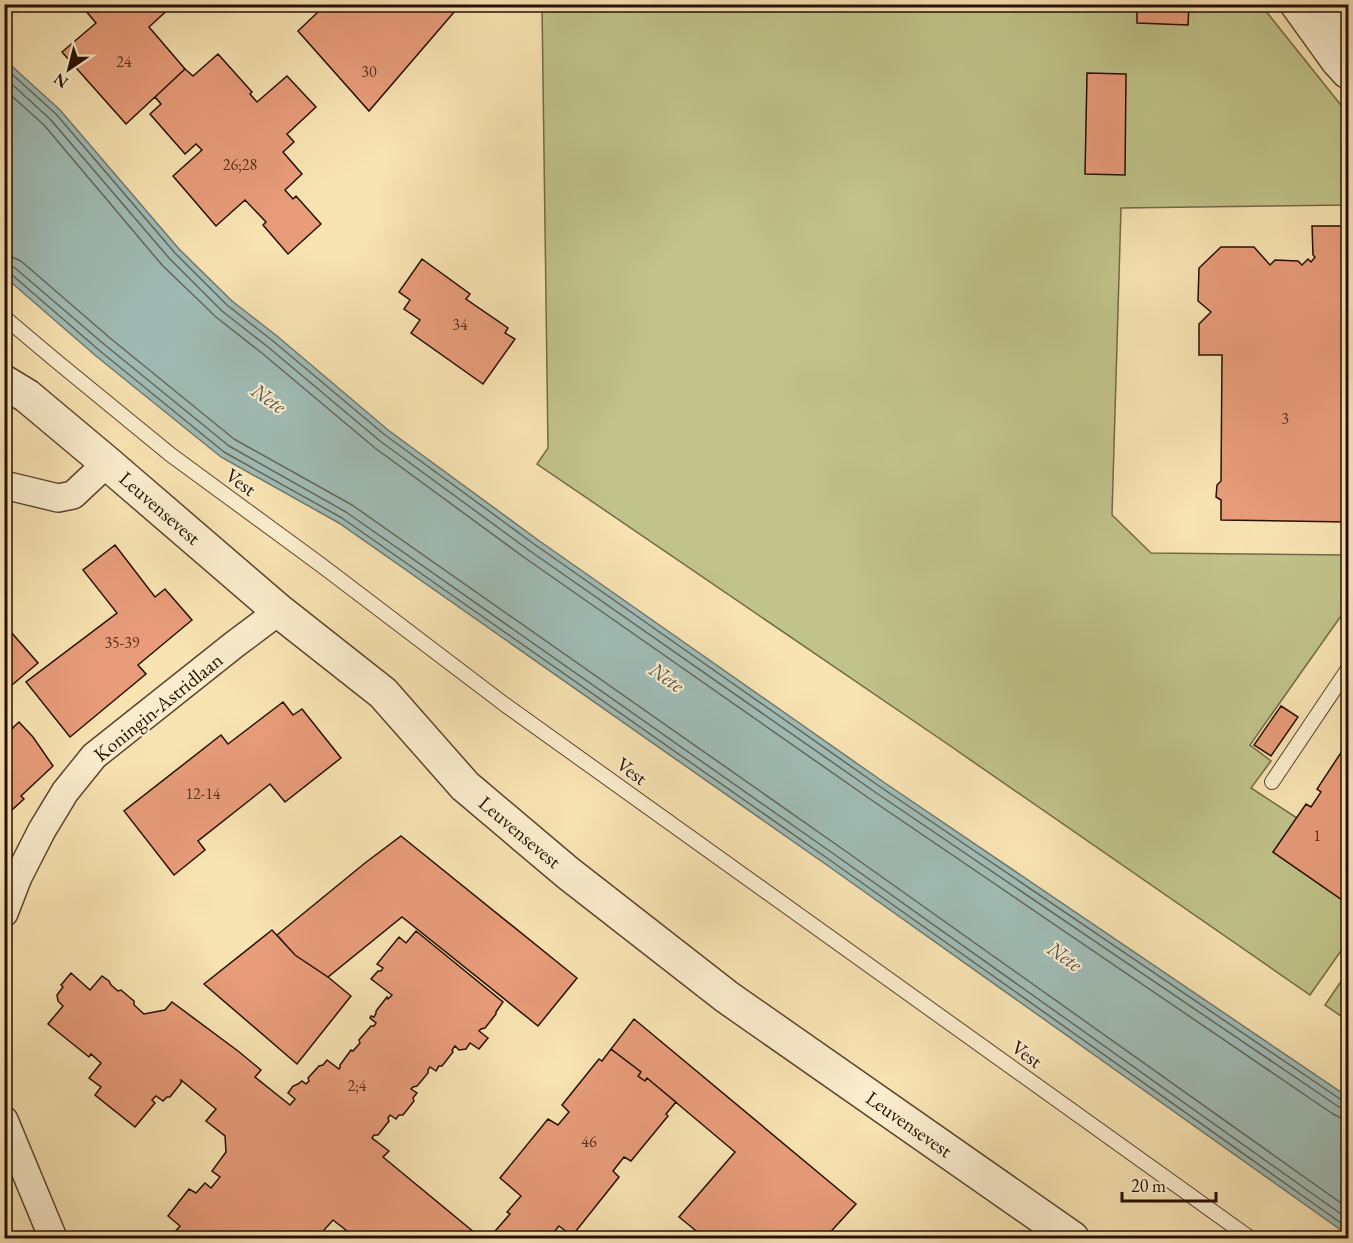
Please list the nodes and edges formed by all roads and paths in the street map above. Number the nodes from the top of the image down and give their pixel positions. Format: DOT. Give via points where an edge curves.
graph roads {
  1 [pos="1297,4"];
  2 [pos="1330,4"];
  3 [pos="1348,36"];
  4 [pos="1348,72"];
  5 [pos="4,317"];
  6 [pos="4,382"];
  7 [pos="107,463"];
  8 [pos="4,485"];
  9 [pos="279,611"];
  10 [pos="1348,669"];
  11 [pos="1272,782"];
  12 [pos="4,913"];
  13 [pos="4,1120"];
  14 [pos="53,1239"];
  15 [pos="1072,1239"];
  16 [pos="1250,1239"];
  1 -- 4 [label="street"];
  2 -- 3 [label="street"];
  5 -- 16 [label="lane, Vest" via="171,455 504,704"];
  6 -- 7 [label="street, Leuvensevest" via="27,396"];
  7 -- 8 [label="street" via="73,495 58,498"];
  7 -- 9 [label="street, Leuvensevest"];
  9 -- 12 [label="street, Koningin-Astridlaan" via="94,756 65,792 42,830"];
  9 -- 15 [label="street, Leuvensevest" via="382,693 465,786 568,873 727,997"];
  10 -- 11 [label="lane"];
  13 -- 14 [label="street"];
}
